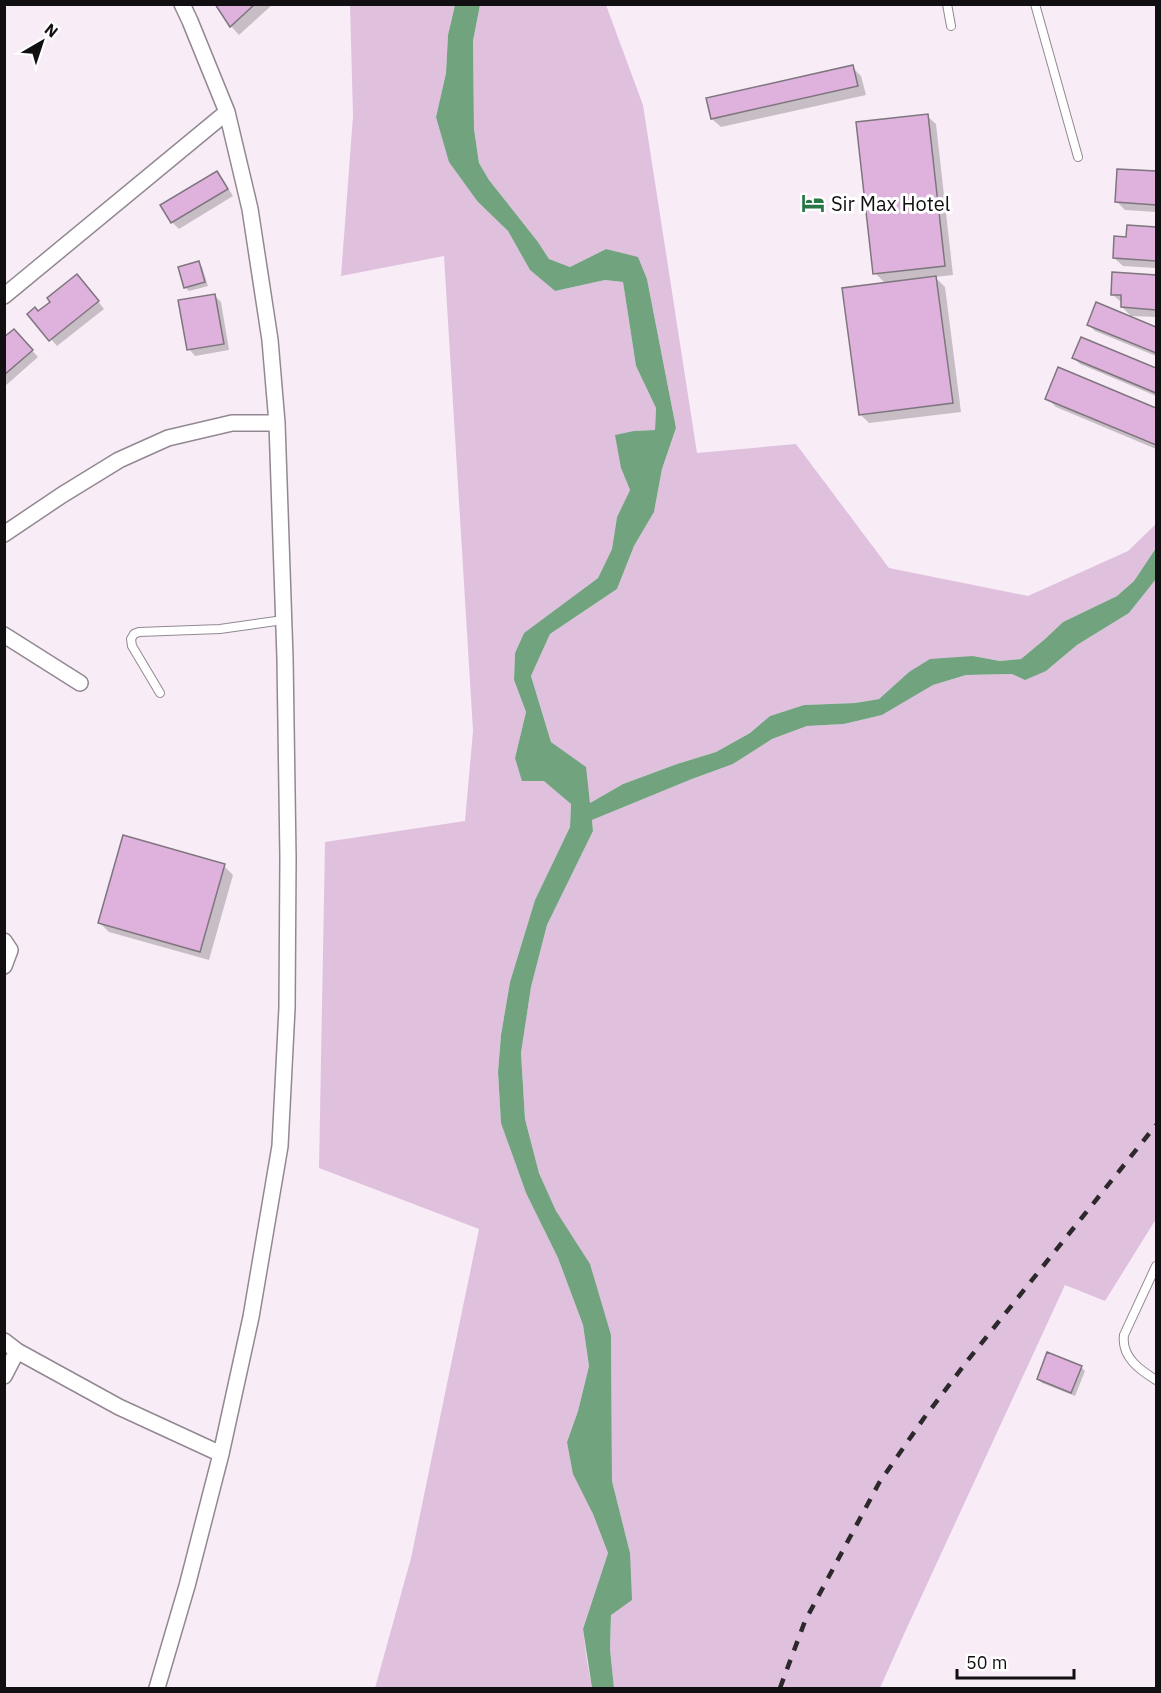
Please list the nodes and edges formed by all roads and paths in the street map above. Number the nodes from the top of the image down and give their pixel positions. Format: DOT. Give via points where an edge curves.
graph roads {
  1 [pos="182,4"];
  2 [pos="946,4"];
  3 [pos="1035,4"];
  4 [pos="951,26"];
  5 [pos="227,112"];
  6 [pos="1078,157"];
  7 [pos="4,296"];
  8 [pos="277,423"];
  9 [pos="4,534"];
  10 [pos="283,620"];
  11 [pos="4,635"];
  12 [pos="80,683"];
  13 [pos="160,693"];
  14 [pos="4,941"];
  15 [pos="4,966"];
  16 [pos="1156,1266"];
  17 [pos="4,1341"];
  18 [pos="17,1352"];
  19 [pos="4,1376"];
  20 [pos="1156,1380"];
  21 [pos="221,1454"];
  22 [pos="157,1689"];
  1 -- 5 [label="street"];
  2 -- 4 [label="lane"];
  3 -- 6 [label="lane"];
  5 -- 7 [label="street"];
  5 -- 8 [label="street" via="250,209 270,340"];
  8 -- 9 [label="street" via="232,423 168,438 119,460"];
  8 -- 10 [label="street"];
  10 -- 13 [label="lane" via="220,629 135,634 132,646"];
  10 -- 21 [label="street" via="288,858 280,1146 251,1317"];
  11 -- 12 [label="street"];
  14 -- 15 [label="street" via="10,950"];
  16 -- 20 [label="lane" via="1123,1342 1138,1368"];
  17 -- 18 [label="street"];
  18 -- 19 [label="street"];
  18 -- 21 [label="street" via="119,1407"];
  21 -- 22 [label="street"];
}
